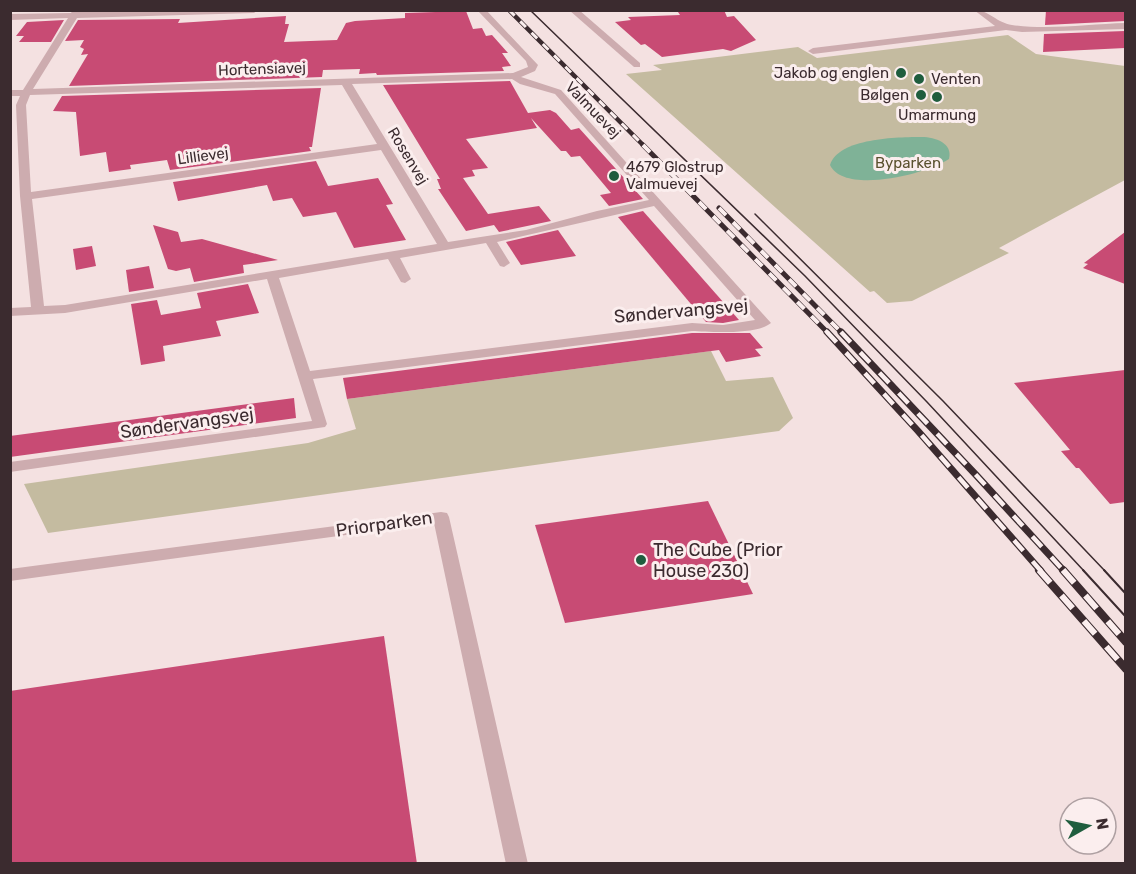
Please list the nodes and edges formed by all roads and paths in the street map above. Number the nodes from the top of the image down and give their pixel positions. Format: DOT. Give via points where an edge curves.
graph roads {
  1 [pos="254,10"];
  2 [pos="573,10"];
  3 [pos="978,10"];
  4 [pos="482,11"];
  5 [pos="76,13"];
  6 [pos="10,17"];
  7 [pos="1125,26"];
  8 [pos="1006,27"];
  9 [pos="813,51"];
  10 [pos="637,65"];
  11 [pos="514,76"];
  12 [pos="345,81"];
  13 [pos="10,93"];
  14 [pos="26,93"];
  15 [pos="384,146"];
  16 [pos="26,196"];
  17 [pos="657,202"];
  18 [pos="489,239"];
  19 [pos="444,246"];
  20 [pos="392,255"];
  21 [pos="504,263"];
  22 [pos="272,275"];
  23 [pos="405,279"];
  24 [pos="38,310"];
  25 [pos="10,312"];
  26 [pos="306,376"];
  27 [pos="10,467"];
  28 [pos="10,575"];
  29 [pos="517,864"];
  1 -- 5 [label="street"];
  2 -- 10 [label="street"];
  3 -- 8 [label="street"];
  4 -- 11 [label="street" via="534,65 527,73"];
  5 -- 6 [label="street"];
  5 -- 14 [label="street"];
  7 -- 8 [label="street"];
  8 -- 9 [label="street"];
  11 -- 12 [label="street, Hortensiavej"];
  11 -- 17 [label="street, Valmuevej" via="520,82 558,93"];
  12 -- 14 [label="street, Hortensiavej"];
  12 -- 15 [label="street, Rosenvej"];
  13 -- 14 [label="street, Hortensiavej"];
  14 -- 16 [label="street" via="21,105"];
  15 -- 16 [label="street, Lillievej"];
  15 -- 19 [label="street, Rosenvej"];
  16 -- 24 [label="street"];
  17 -- 18 [label="street"];
  17 -- 26 [label="street, Søndervangsvej" via="764,322 723,329 692,327"];
  18 -- 19 [label="street"];
  18 -- 21 [label="street"];
  19 -- 20 [label="street"];
  20 -- 22 [label="street"];
  20 -- 23 [label="street"];
  22 -- 24 [label="street" via="65,309"];
  22 -- 26 [label="street, Søndervangsvej"];
  24 -- 25 [label="street"];
  26 -- 27 [label="street, Søndervangsvej" via="320,424"];
  28 -- 29 [label="street, Priorparken" via="441,517"];
}
